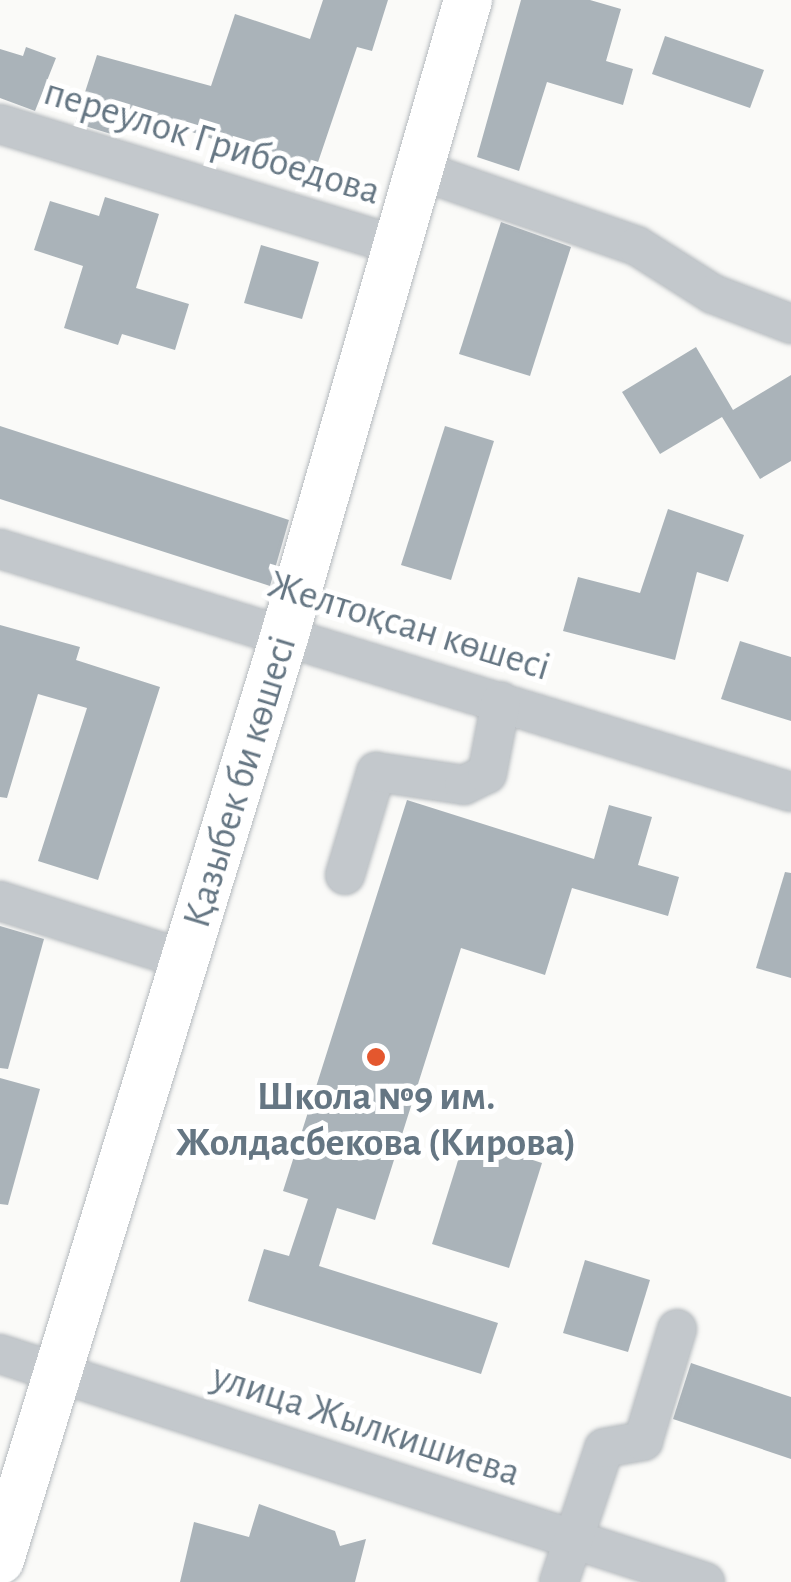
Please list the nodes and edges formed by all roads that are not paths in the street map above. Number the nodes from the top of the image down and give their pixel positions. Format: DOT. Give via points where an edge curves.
graph roads {
  1 [pos="468,0"];
  2 [pos="0,124"];
  3 [pos="419,170"];
  4 [pos="397,245"];
  5 [pos="791,324"];
  6 [pos="0,549"];
  7 [pos="285,634"];
  8 [pos="502,701"];
  9 [pos="791,792"];
  10 [pos="344,874"];
  11 [pos="0,902"];
  12 [pos="186,960"];
  13 [pos="676,1329"];
  14 [pos="0,1354"];
  15 [pos="58,1373"];
  16 [pos="570,1539"];
  17 [pos="0,1560"];
  18 [pos="559,1582"];
  19 [pos="705,1582"];
  1 -- 3 [label="main road, Қазыбек би көшесі"];
  2 -- 4 [label="street, переулок Грибоедова"];
  3 -- 4 [label="main road, Қазыбек би көшесі"];
  3 -- 5 [label="street" via="637,246 713,294"];
  4 -- 7 [label="main road, Қазыбек би көшесі"];
  6 -- 7 [label="street, Желтоқсан көшесі"];
  7 -- 8 [label="street, Желтоқсан көшесі"];
  7 -- 12 [label="main road, Қазыбек би көшесі"];
  8 -- 9 [label="street, Желтоқсан көшесі"];
  8 -- 10 [label="street" via="487,774 464,785 376,772"];
  11 -- 12 [label="street"];
  12 -- 15 [label="main road, Қазыбек би көшесі"];
  13 -- 16 [label="street" via="643,1442 604,1448"];
  14 -- 15 [label="street, улица Жылкишиева"];
  15 -- 16 [label="street, улица Жылкишиева"];
  15 -- 17 [label="main road, Қазыбек би көшесі"];
  16 -- 18 [label="street"];
  16 -- 19 [label="street, улица Жылкишиева"];
}
